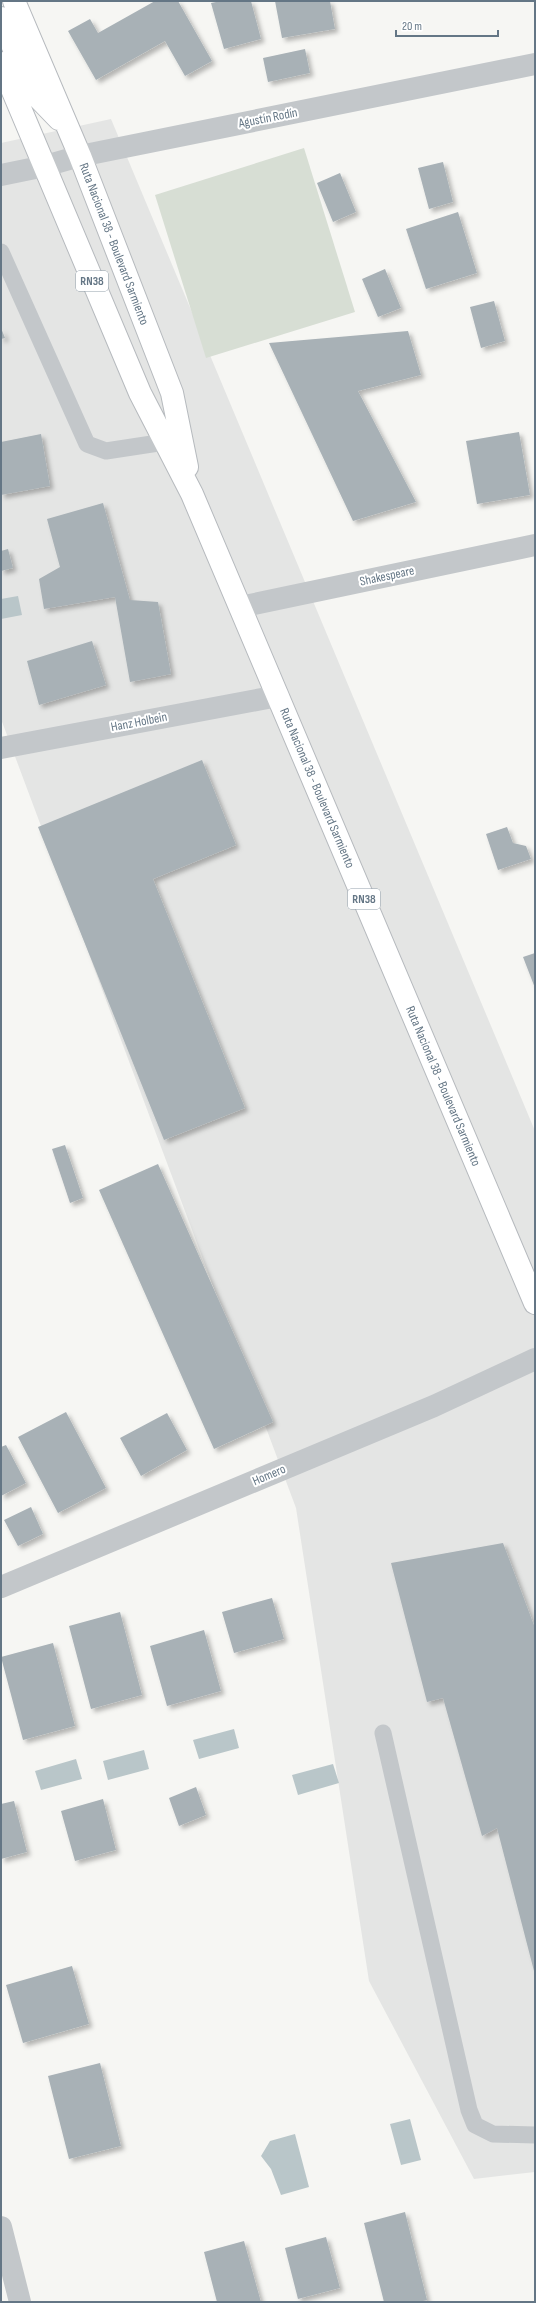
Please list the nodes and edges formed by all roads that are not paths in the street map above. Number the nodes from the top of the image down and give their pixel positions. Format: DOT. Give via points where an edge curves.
graph roads {
  1 [pos="14,1"];
  2 [pos="1,18"];
  3 [pos="1,63"];
  4 [pos="535,64"];
  5 [pos="67,126"];
  6 [pos="80,156"];
  7 [pos="45,166"];
  8 [pos="1,175"];
  9 [pos="1,252"];
  10 [pos="165,442"];
  11 [pos="192,494"];
  12 [pos="535,545"];
  13 [pos="240,606"];
  14 [pos="278,696"];
  15 [pos="1,748"];
  16 [pos="535,1303"];
  17 [pos="535,1359"];
  18 [pos="1,1587"];
  19 [pos="383,1733"];
  20 [pos="535,2135"];
  21 [pos="1,2227"];
  22 [pos="20,2302"];
  1 -- 5 [label="main road, Ruta Nacional 38 - Boulevard Sarmiento / RN38"];
  2 -- 5 [label="main road" via="31,90"];
  3 -- 7 [label="main road, Ruta Nacional 38 - Boulevard Sarmiento / RN38"];
  4 -- 6 [label="street, Agustín Rodín"];
  5 -- 6 [label="main road, Ruta Nacional 38 - Boulevard Sarmiento / RN38"];
  6 -- 7 [label="street, Agustín Rodín"];
  6 -- 11 [label="main road, Ruta Nacional 38 - Boulevard Sarmiento / RN38" via="172,393"];
  7 -- 8 [label="street, Agustín Rodín"];
  7 -- 10 [label="main road, Ruta Nacional 38 - Boulevard Sarmiento / RN38" via="137,386"];
  9 -- 10 [label="lane" via="86,444 106,451"];
  10 -- 11 [label="main road, Ruta Nacional 38 - Boulevard Sarmiento / RN38"];
  11 -- 13 [label="main road, Ruta Nacional 38 - Boulevard Sarmiento / RN38"];
  12 -- 13 [label="street, Shakespeare"];
  13 -- 14 [label="main road, Ruta Nacional 38 - Boulevard Sarmiento / RN38"];
  14 -- 15 [label="street, Hanz Holbein"];
  14 -- 16 [label="main road, Ruta Nacional 38 - Boulevard Sarmiento / RN38"];
  17 -- 18 [label="street, Homero" via="434,1406"];
  19 -- 20 [label="lane" via="469,2110 475,2125 493,2134"];
  21 -- 22 [label="street"];
}
